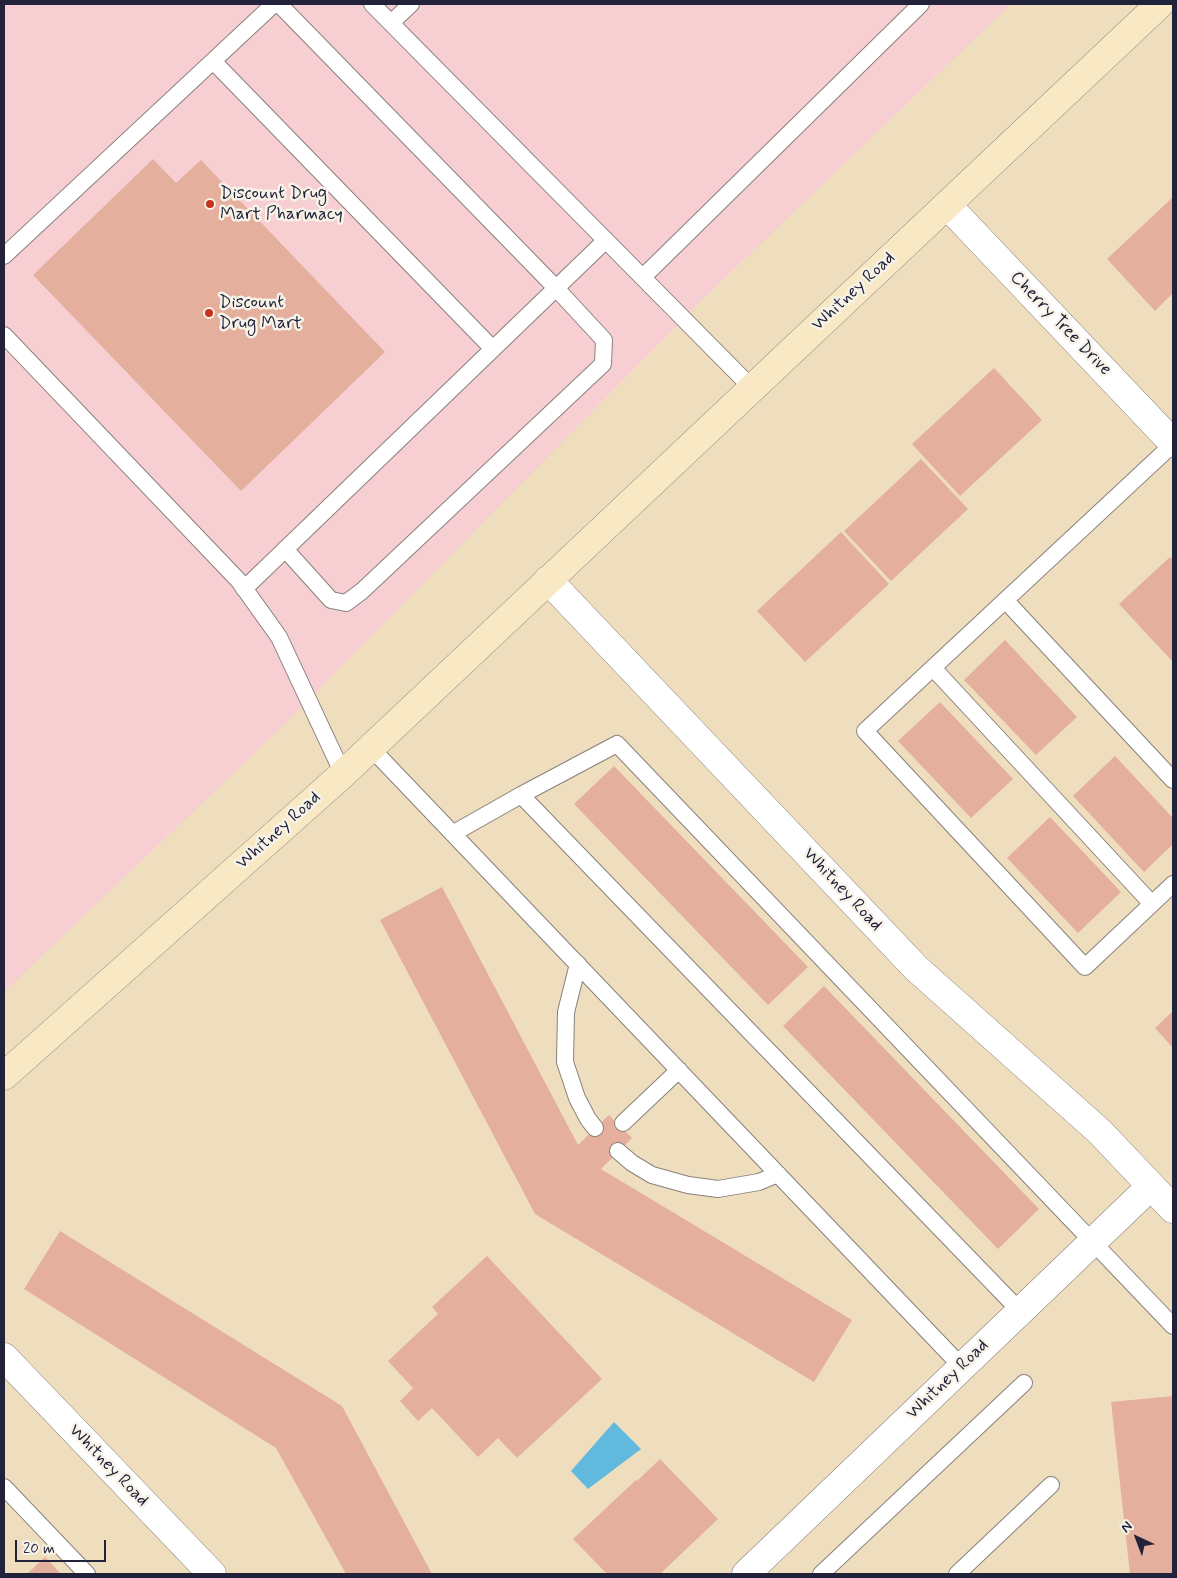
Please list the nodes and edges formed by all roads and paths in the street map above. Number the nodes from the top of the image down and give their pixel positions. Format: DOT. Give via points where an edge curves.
graph roads {
  1 [pos="274,4"];
  2 [pos="278,4"];
  3 [pos="372,4"];
  4 [pos="411,4"];
  5 [pos="921,4"];
  6 [pos="1160,4"];
  7 [pos="391,23"];
  8 [pos="213,61"];
  9 [pos="947,205"];
  10 [pos="606,240"];
  11 [pos="4,256"];
  12 [pos="643,277"];
  13 [pos="555,287"];
  14 [pos="4,335"];
  15 [pos="492,348"];
  16 [pos="752,388"];
  17 [pos="1173,444"];
  18 [pos="285,549"];
  19 [pos="548,580"];
  20 [pos="244,589"];
  21 [pos="1006,601"];
  22 [pos="932,668"];
  23 [pos="371,748"];
  24 [pos="343,774"];
  25 [pos="1173,780"];
  26 [pos="521,794"];
  27 [pos="454,833"];
  28 [pos="1173,884"];
  29 [pos="1152,904"];
  30 [pos="578,964"];
  31 [pos="679,1070"];
  32 [pos="4,1076"];
  33 [pos="623,1122"];
  34 [pos="595,1128"];
  35 [pos="618,1151"];
  36 [pos="778,1174"];
  37 [pos="1151,1186"];
  38 [pos="1173,1209"];
  39 [pos="1092,1242"];
  40 [pos="1020,1311"];
  41 [pos="1173,1326"];
  42 [pos="4,1357"];
  43 [pos="962,1367"];
  44 [pos="1024,1383"];
  45 [pos="1051,1485"];
  46 [pos="4,1487"];
  47 [pos="87,1574"];
  48 [pos="212,1574"];
  49 [pos="746,1574"];
  50 [pos="821,1574"];
  51 [pos="957,1574"];
  1 -- 8 [label="lane"];
  2 -- 13 [label="lane"];
  3 -- 7 [label="lane"];
  4 -- 7 [label="lane"];
  5 -- 12 [label="lane"];
  6 -- 9 [label="street, Whitney Road"];
  7 -- 10 [label="lane"];
  8 -- 11 [label="lane"];
  8 -- 15 [label="lane"];
  9 -- 16 [label="street, Whitney Road"];
  9 -- 17 [label="street, Cherry Tree Drive"];
  10 -- 12 [label="lane"];
  10 -- 13 [label="lane"];
  12 -- 16 [label="lane"];
  13 -- 15 [label="lane"];
  13 -- 18 [label="lane" via="604,340 603,364 362,591 346,602 330,600"];
  14 -- 20 [label="lane"];
  15 -- 18 [label="lane"];
  16 -- 19 [label="street, Whitney Road"];
  17 -- 21 [label="lane"];
  18 -- 20 [label="lane"];
  19 -- 23 [label="street, Whitney Road"];
  19 -- 37 [label="street, Whitney Road" via="916,968 1100,1132"];
  20 -- 24 [label="lane" via="279,638"];
  21 -- 22 [label="lane"];
  21 -- 25 [label="lane"];
  22 -- 29 [label="lane"];
  22 -- 29 [label="lane" via="865,731 1085,967"];
  23 -- 24 [label="street, Whitney Road"];
  23 -- 27 [label="lane"];
  24 -- 32 [label="street, Whitney Road"];
  26 -- 27 [label="lane"];
  26 -- 39 [label="lane" via="617,744"];
  26 -- 40 [label="lane"];
  27 -- 30 [label="lane"];
  28 -- 29 [label="lane"];
  30 -- 31 [label="lane"];
  30 -- 34 [label="lane" via="566,1012 565,1062 577,1098"];
  31 -- 33 [label="lane"];
  31 -- 36 [label="lane"];
  35 -- 36 [label="lane" via="652,1175 688,1186 718,1188 760,1182"];
  36 -- 43 [label="lane"];
  37 -- 38 [label="street, Whitney Road"];
  37 -- 39 [label="street, Whitney Road"];
  39 -- 40 [label="street, Whitney Road"];
  39 -- 41 [label="lane"];
  40 -- 43 [label="street, Whitney Road"];
  42 -- 48 [label="street, Whitney Road"];
  43 -- 49 [label="street, Whitney Road"];
  44 -- 50 [label="lane"];
  45 -- 51 [label="lane"];
  46 -- 47 [label="lane"];
}
